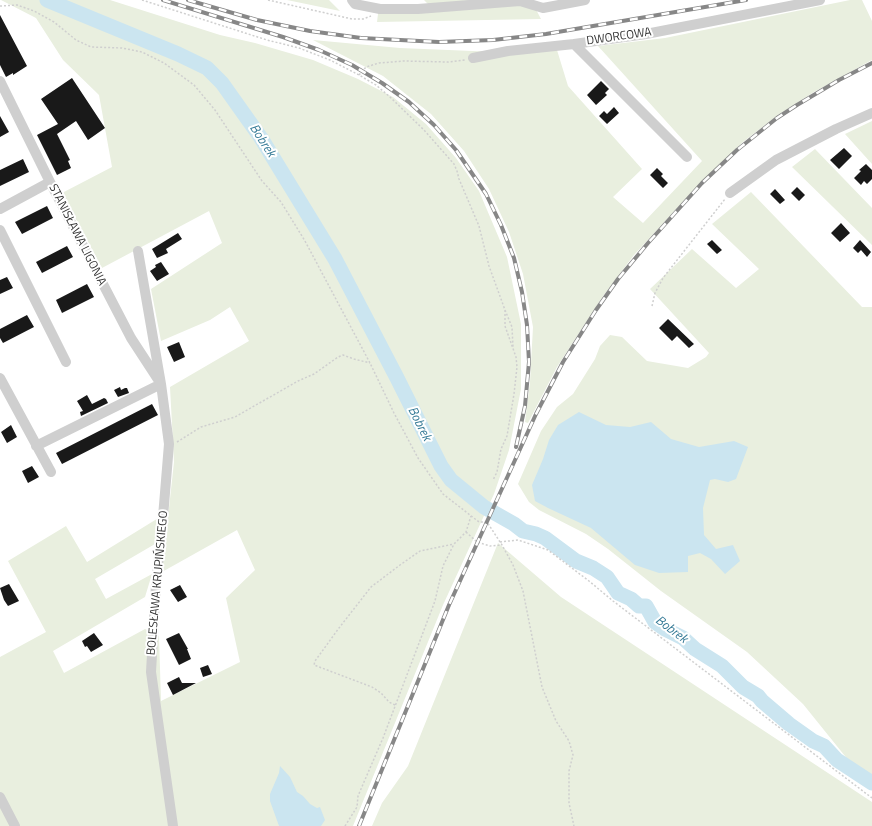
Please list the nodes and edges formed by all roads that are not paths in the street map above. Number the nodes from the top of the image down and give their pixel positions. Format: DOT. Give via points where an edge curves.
graph roads {
  1 [pos="352,0"];
  2 [pos="585,0"];
  3 [pos="820,0"];
  4 [pos="574,44"];
  5 [pos="473,58"];
  6 [pos="0,82"];
  7 [pos="872,113"];
  8 [pos="687,157"];
  9 [pos="50,182"];
  10 [pos="730,193"];
  11 [pos="0,208"];
  12 [pos="0,230"];
  13 [pos="138,251"];
  14 [pos="153,340"];
  15 [pos="136,346"];
  16 [pos="66,362"];
  17 [pos="0,378"];
  18 [pos="161,384"];
  19 [pos="36,446"];
  20 [pos="51,472"];
  21 [pos="0,797"];
  22 [pos="15,826"];
  23 [pos="173,826"];
  1 -- 2 [label="street" via="355,4 380,9 418,9 520,1 543,8"];
  3 -- 4 [label="street, DWORCOWA" via="646,34"];
  4 -- 5 [label="street"];
  4 -- 8 [label="street, DWORCOWA"];
  6 -- 9 [label="street, STANISŁAWA LIGONIA"];
  7 -- 10 [label="street" via="776,160"];
  9 -- 11 [label="street"];
  9 -- 15 [label="street, STANISŁAWA LIGONIA"];
  12 -- 16 [label="street"];
  13 -- 14 [label="street, BOLESŁAWA KRUPIŃSKIEGO"];
  14 -- 15 [label="street"];
  14 -- 18 [label="street, BOLESŁAWA KRUPIŃSKIEGO"];
  15 -- 18 [label="street, STANISŁAWA LIGONIA"];
  17 -- 19 [label="street"];
  18 -- 19 [label="street"];
  18 -- 23 [label="street, BOLESŁAWA KRUPIŃSKIEGO" via="169,444 151,672"];
  19 -- 20 [label="street"];
  21 -- 22 [label="street"];
}
